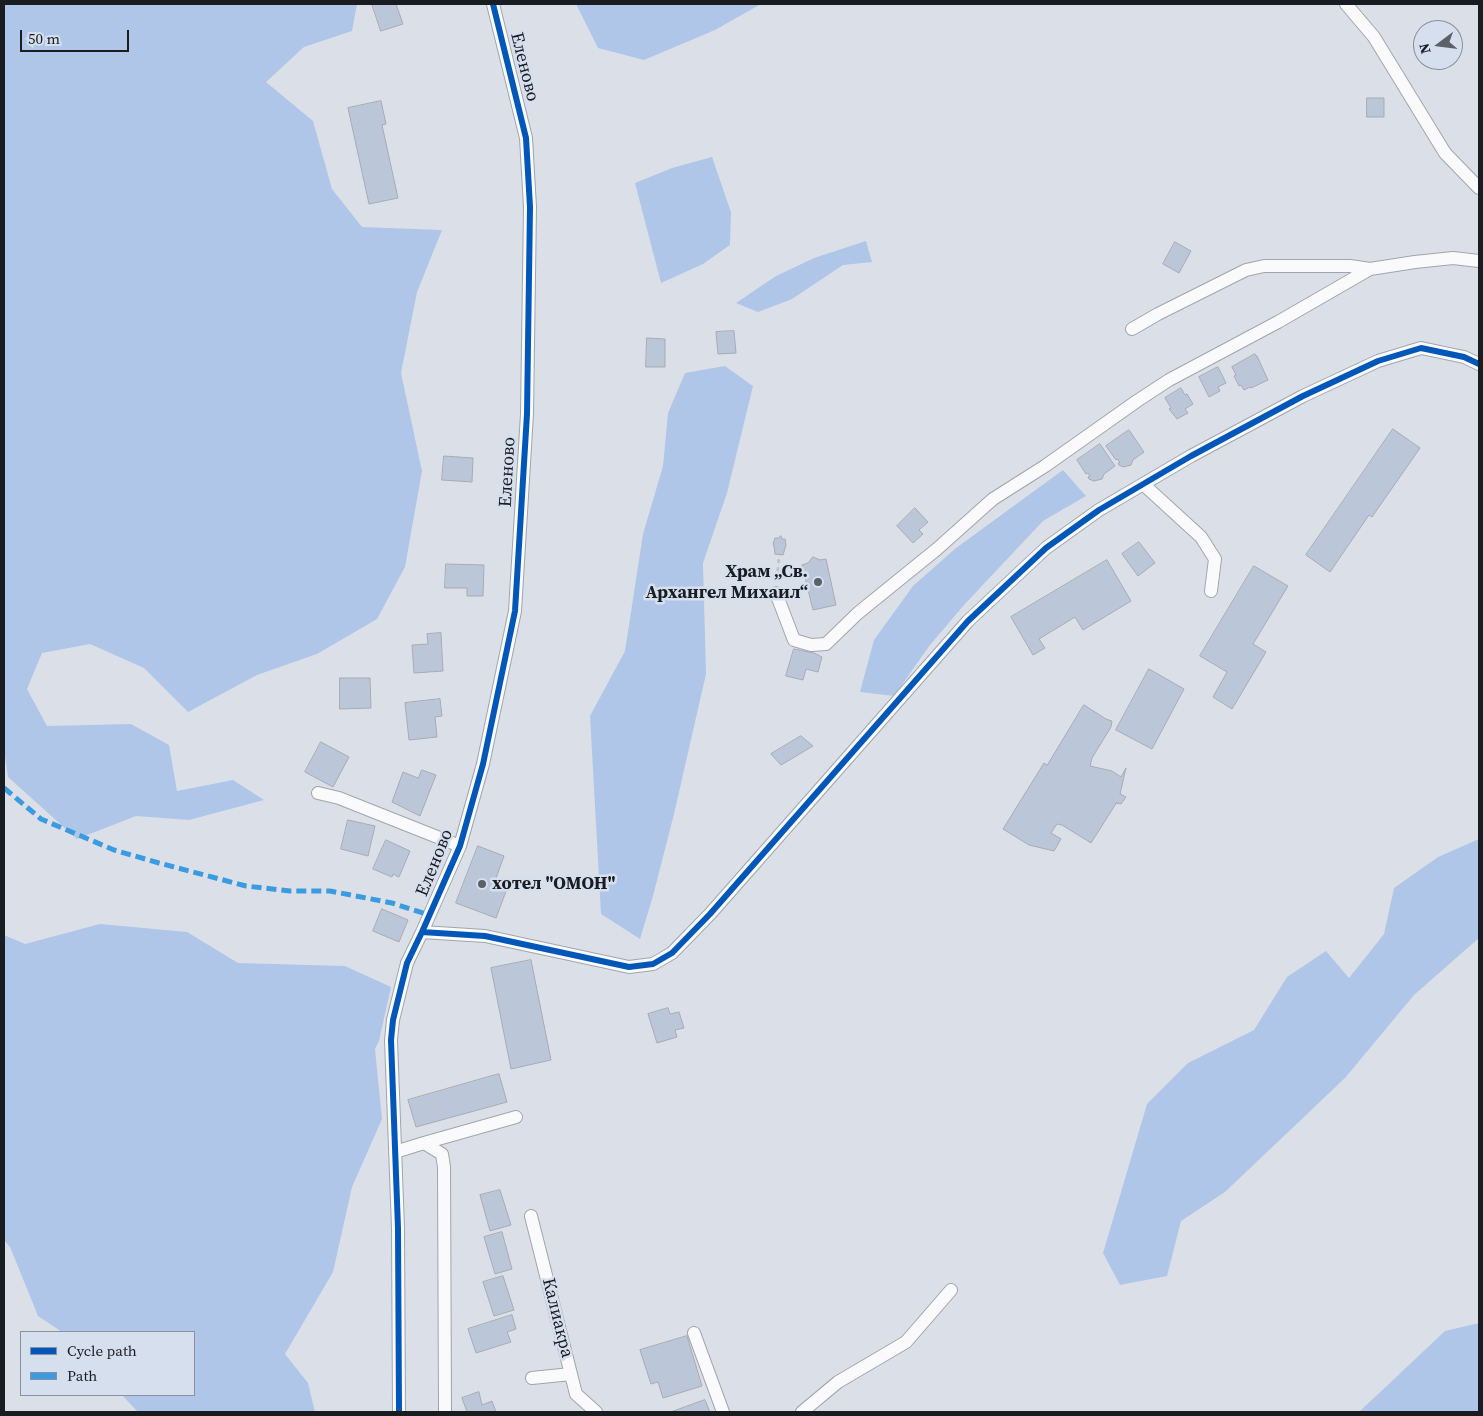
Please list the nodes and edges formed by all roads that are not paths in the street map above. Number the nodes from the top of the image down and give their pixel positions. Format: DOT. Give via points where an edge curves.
graph roads {
  1 [pos="493,4"];
  2 [pos="1346,4"];
  3 [pos="1479,188"];
  4 [pos="1479,261"];
  5 [pos="1370,268"];
  6 [pos="1132,329"];
  7 [pos="1479,364"];
  8 [pos="1143,484"];
  9 [pos="1211,591"];
  10 [pos="776,593"];
  11 [pos="318,793"];
  12 [pos="460,846"];
  13 [pos="422,932"];
  14 [pos="516,1117"];
  15 [pos="424,1143"];
  16 [pos="395,1152"];
  17 [pos="531,1216"];
  18 [pos="951,1290"];
  19 [pos="694,1333"];
  20 [pos="571,1374"];
  21 [pos="532,1378"];
  22 [pos="399,1412"];
  23 [pos="445,1412"];
  24 [pos="596,1412"];
  25 [pos="723,1412"];
  26 [pos="802,1412"];
  1 -- 12 [label="street, Еленово" via="526,138 530,207 527,414 515,611 483,764"];
  2 -- 3 [label="street" via="1374,37 1445,153"];
  4 -- 5 [label="street" via="1453,258"];
  5 -- 6 [label="street" via="1294,265 1246,270"];
  5 -- 10 [label="street" via="1169,380 993,499 826,644 811,645 794,640"];
  7 -- 8 [label="street" via="1464,357 1421,348 1378,361 1303,396"];
  8 -- 9 [label="street" via="1201,537 1215,559"];
  8 -- 13 [label="street" via="1098,510 1046,548 968,621 710,914 672,952 653,964 629,967 485,936"];
  11 -- 12 [label="street" via="339,798"];
  12 -- 13 [label="street, Еленово"];
  13 -- 16 [label="street, Еленово" via="407,963 393,1020"];
  14 -- 15 [label="street"];
  15 -- 16 [label="street"];
  15 -- 23 [label="street" via="442,1154 444,1167"];
  16 -- 22 [label="street, Еленово"];
  17 -- 20 [label="street, Калиакра"];
  18 -- 26 [label="street" via="906,1342 838,1382"];
  19 -- 25 [label="street"];
  20 -- 21 [label="street"];
  20 -- 24 [label="street, Калиакра" via="576,1394"];
}
